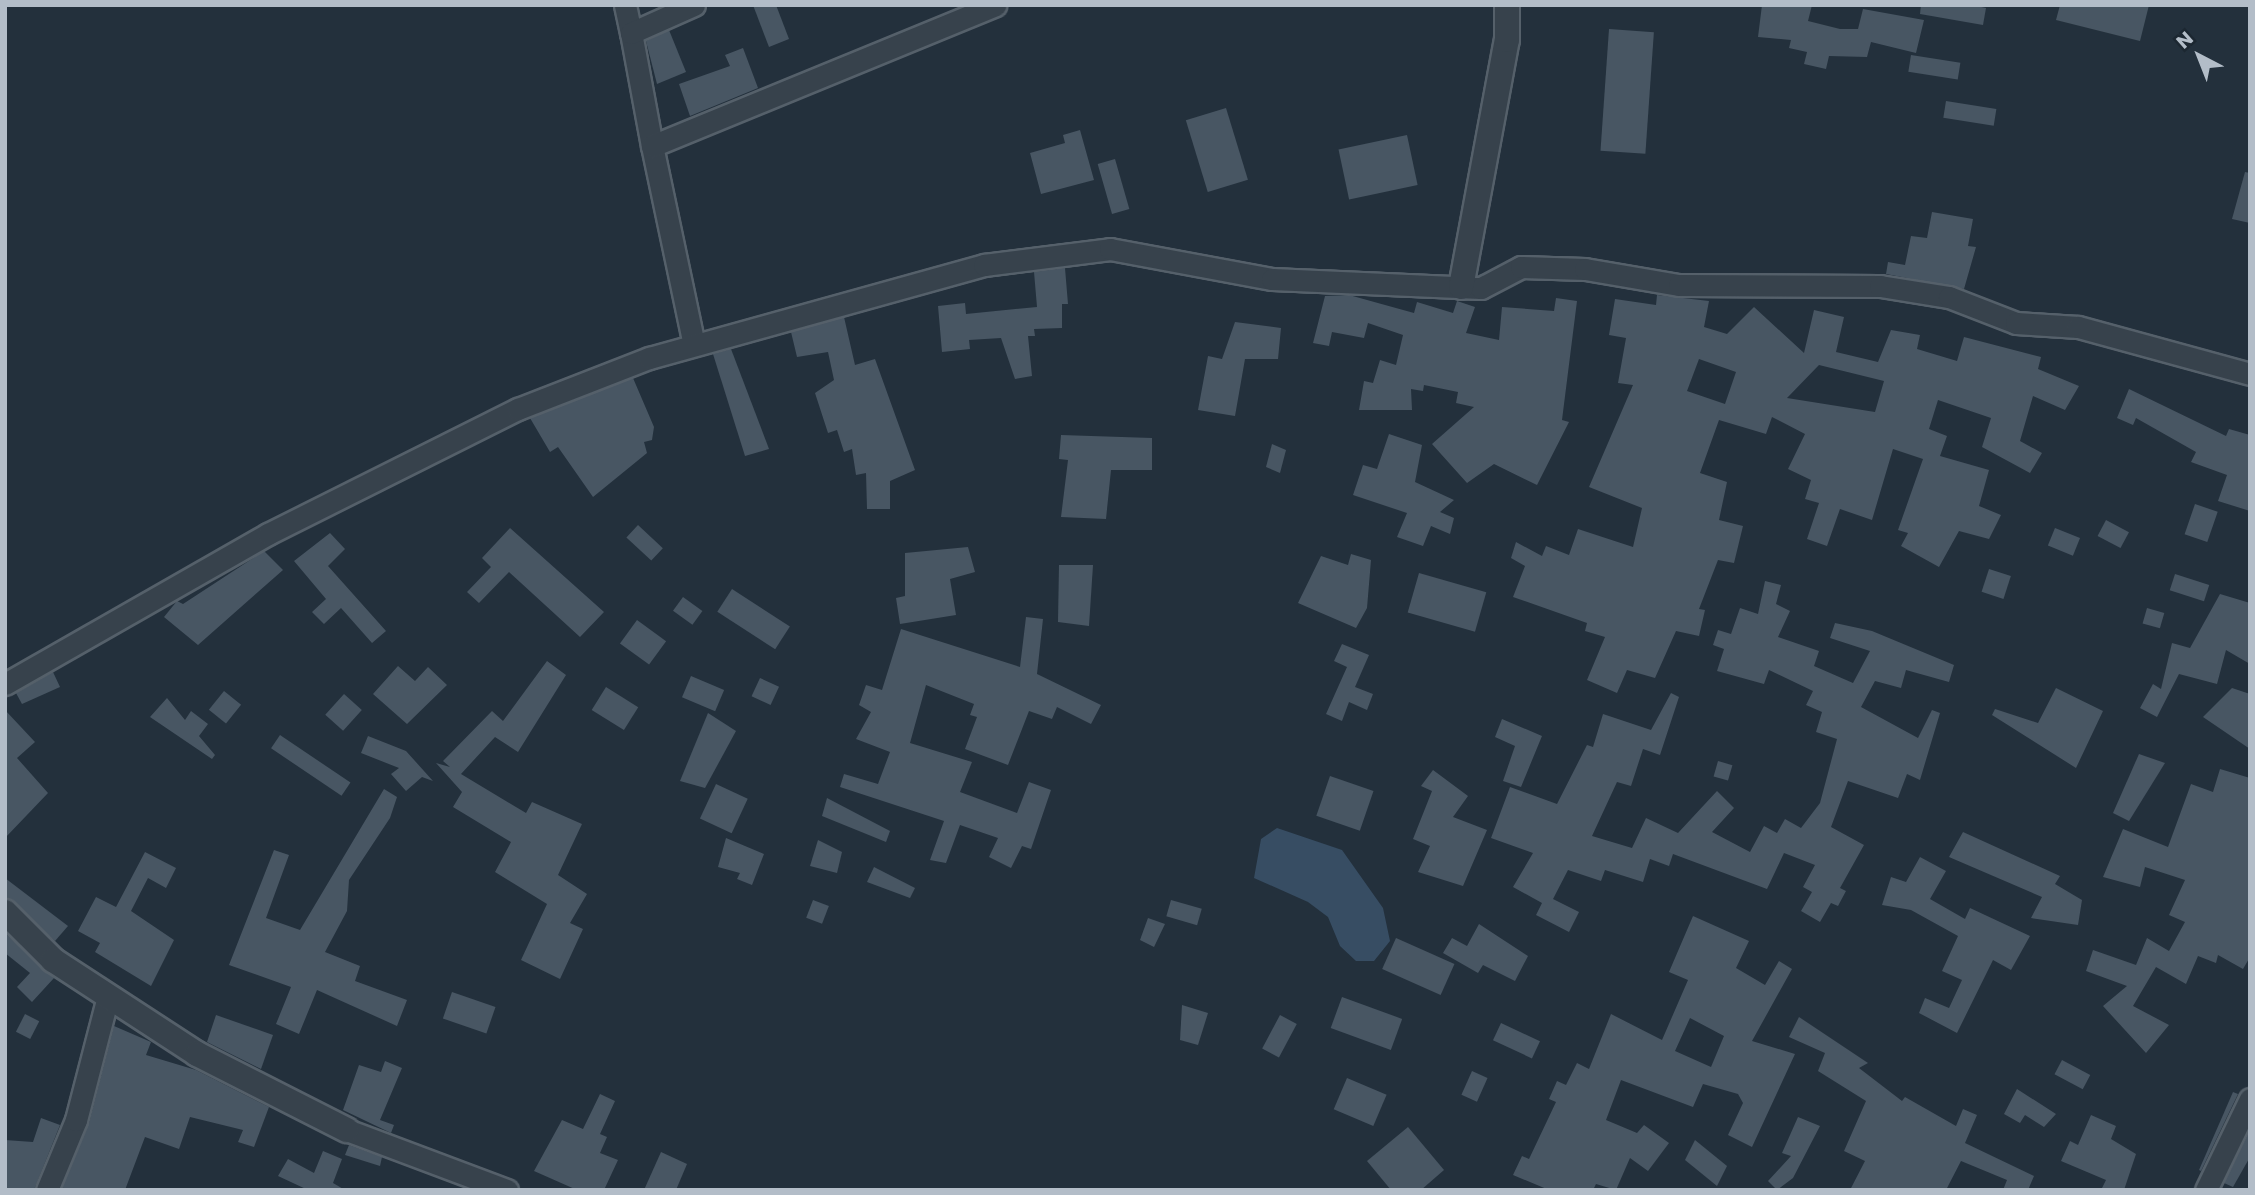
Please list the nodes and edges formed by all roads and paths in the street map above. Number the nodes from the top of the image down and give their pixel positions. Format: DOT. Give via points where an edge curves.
graph roads {
  1 [pos="625,5"];
  2 [pos="694,5"];
  3 [pos="995,5"];
  4 [pos="1507,5"];
  5 [pos="631,33"];
  6 [pos="652,146"];
  7 [pos="1461,287"];
  8 [pos="694,345"];
  9 [pos="2250,374"];
  10 [pos="5,684"];
  11 [pos="5,912"];
  12 [pos="108,996"];
  13 [pos="2250,1099"];
  14 [pos="347,1130"];
  15 [pos="47,1190"];
  16 [pos="507,1190"];
  17 [pos="2206,1190"];
  1 -- 5 [label="street"];
  2 -- 5 [label="street"];
  3 -- 6 [label="street"];
  4 -- 7 [label="street" via="1507,40"];
  5 -- 6 [label="street"];
  6 -- 8 [label="street"];
  7 -- 8 [label="street" via="1272,279 1110,249 984,265"];
  7 -- 9 [label="street" via="1480,288 1521,267 1585,269 1679,285 1880,286 1949,298 2017,323 2078,327"];
  8 -- 10 [label="street" via="518,409 268,534"];
  11 -- 12 [label="street" via="53,960"];
  12 -- 14 [label="street" via="197,1054"];
  12 -- 15 [label="street" via="76,1120"];
  13 -- 17 [label="street"];
  14 -- 16 [label="street"];
}
